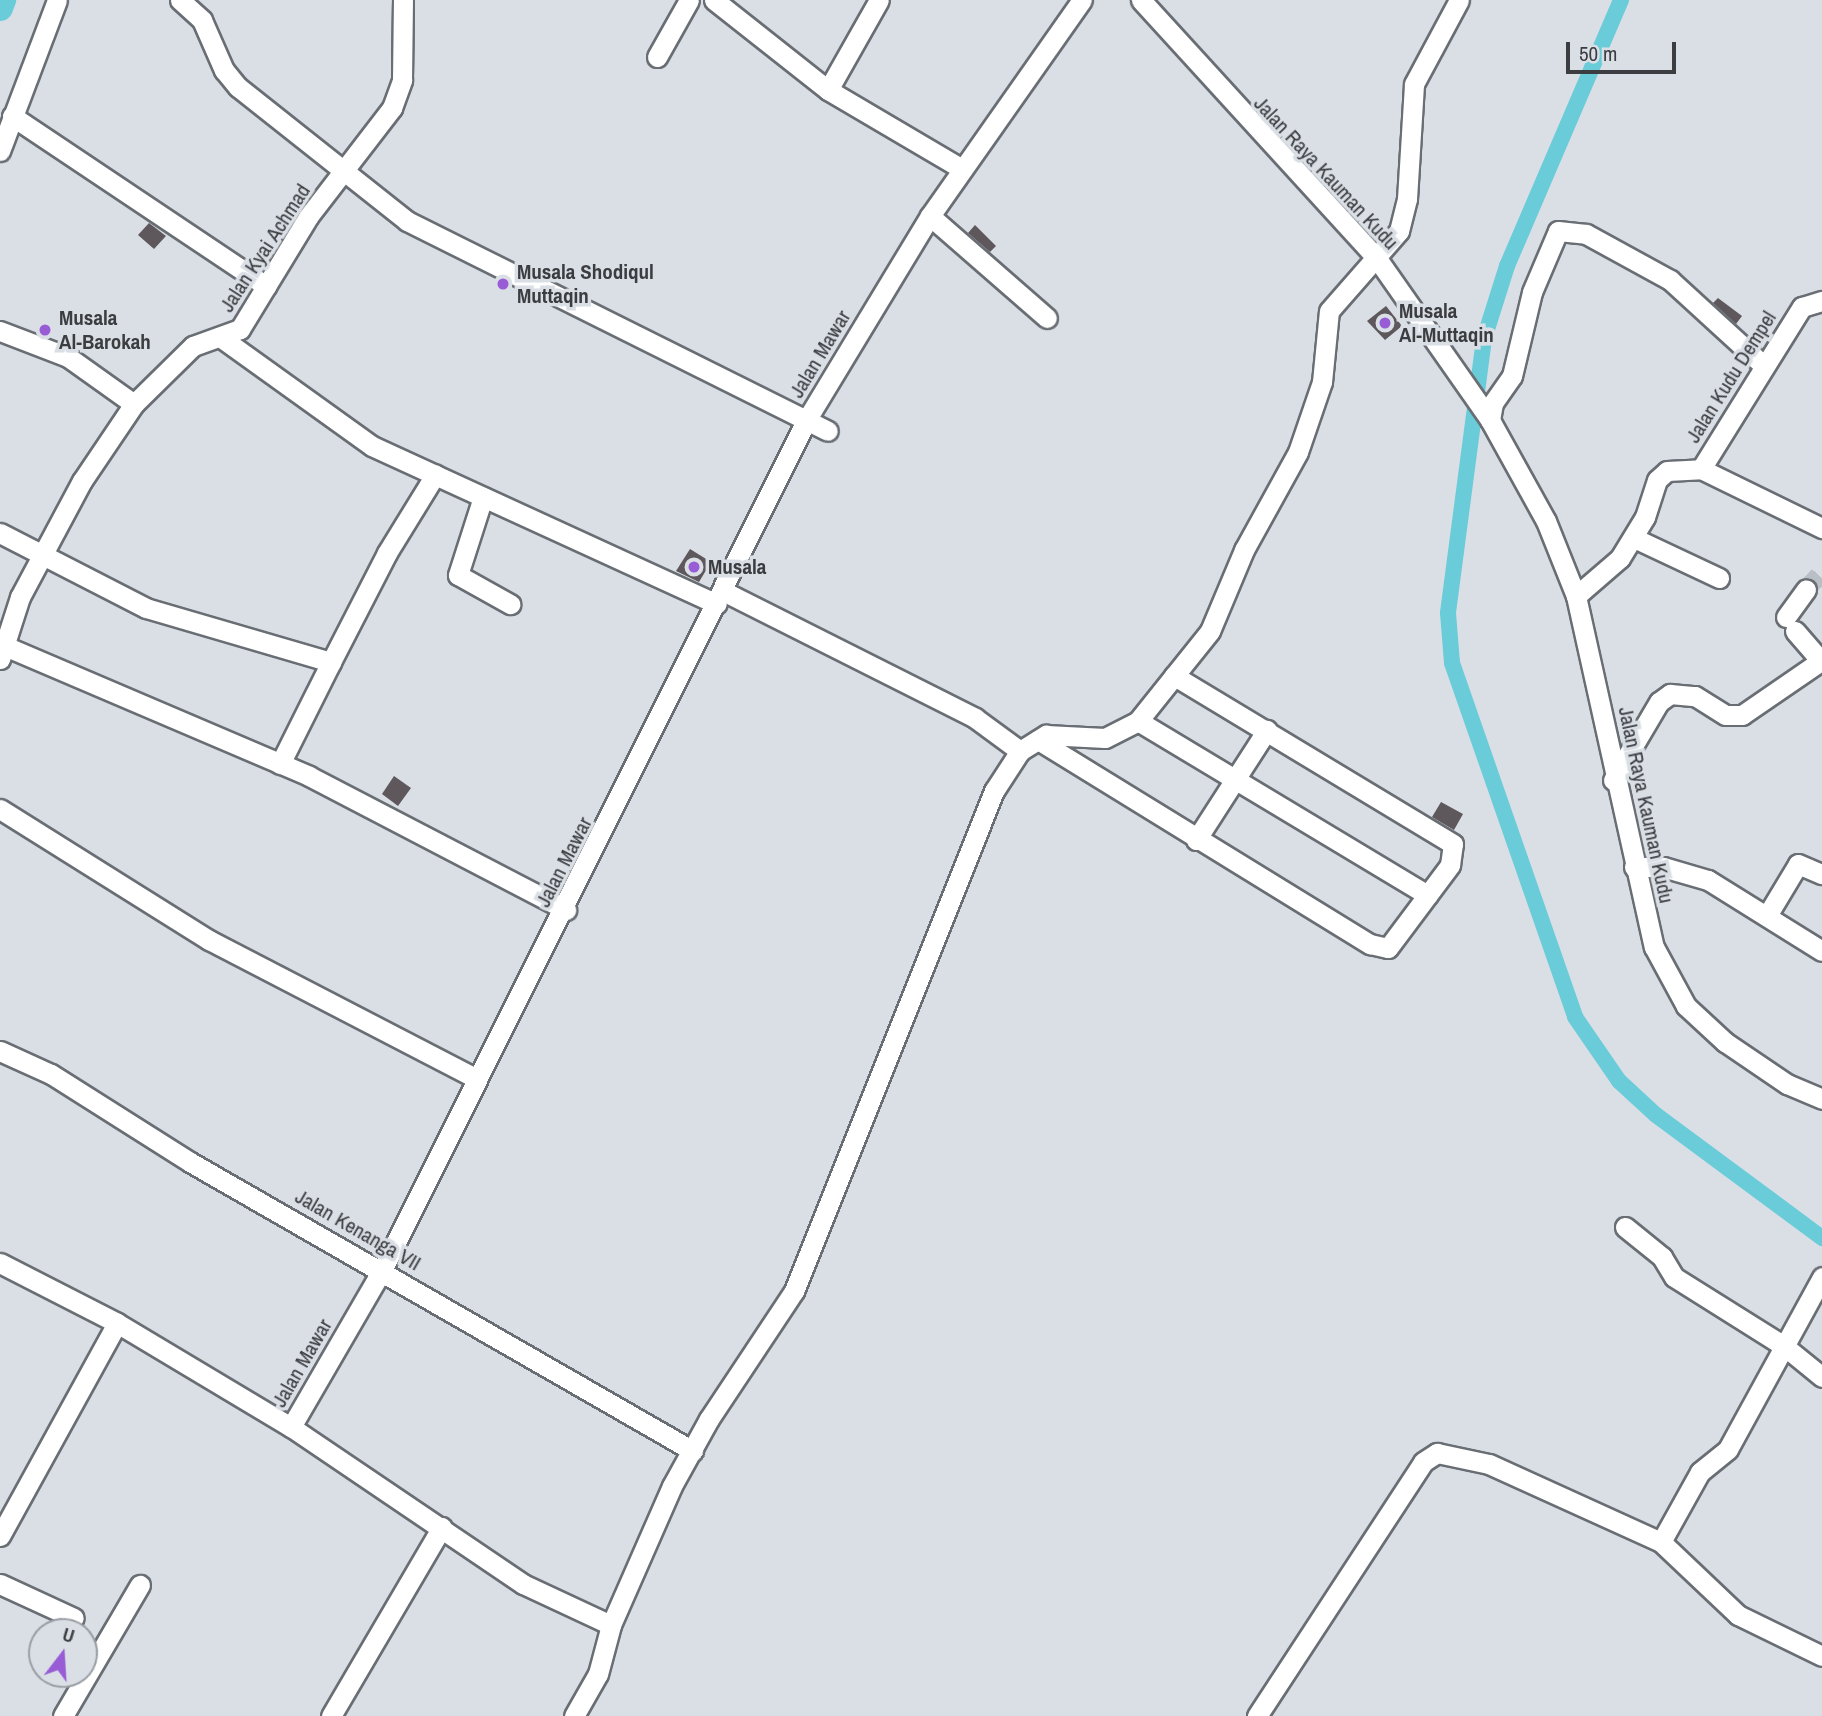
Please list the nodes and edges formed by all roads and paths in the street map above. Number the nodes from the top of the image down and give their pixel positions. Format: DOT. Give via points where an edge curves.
graph roads {
  1 [pos="57,0"];
  2 [pos="180,0"];
  3 [pos="403,0"];
  4 [pos="689,0"];
  5 [pos="714,0"];
  6 [pos="879,0"];
  7 [pos="1082,0"];
  8 [pos="1141,0"];
  9 [pos="1459,0"];
  10 [pos="657,57"];
  11 [pos="828,90"];
  12 [pos="12,116"];
  13 [pos="0,151"];
  14 [pos="962,169"];
  15 [pos="344,172"];
  16 [pos="930,216"];
  17 [pos="1376,257"];
  18 [pos="266,286"];
  19 [pos="1822,301"];
  20 [pos="1047,318"];
  21 [pos="0,331"];
  22 [pos="223,339"];
  23 [pos="1762,364"];
  24 [pos="134,404"];
  25 [pos="807,419"];
  26 [pos="1490,420"];
  27 [pos="828,431"];
  28 [pos="1701,469"];
  29 [pos="435,475"];
  30 [pos="484,497"];
  31 [pos="1822,528"];
  32 [pos="0,533"];
  33 [pos="1634,538"];
  34 [pos="41,558"];
  35 [pos="1718,578"];
  36 [pos="1806,589"];
  37 [pos="1576,596"];
  38 [pos="720,598"];
  39 [pos="510,604"];
  40 [pos="1,650"];
  41 [pos="1821,661"];
  42 [pos="331,662"];
  43 [pos="1174,676"];
  44 [pos="1138,721"];
  45 [pos="1267,730"];
  46 [pos="1038,740"];
  47 [pos="1020,751"];
  48 [pos="280,764"];
  49 [pos="1613,780"];
  50 [pos="1237,781"];
  51 [pos="0,809"];
  52 [pos="1196,840"];
  53 [pos="1634,867"];
  54 [pos="1822,874"];
  55 [pos="1428,895"];
  56 [pos="566,910"];
  57 [pos="1768,914"];
  58 [pos="1822,951"];
  59 [pos="0,1052"];
  60 [pos="475,1077"];
  61 [pos="1822,1099"];
  62 [pos="1625,1227"];
  63 [pos="0,1263"];
  64 [pos="382,1270"];
  65 [pos="1822,1278"];
  66 [pos="117,1323"];
  67 [pos="1784,1346"];
  68 [pos="1822,1377"];
  69 [pos="291,1427"];
  70 [pos="693,1451"];
  71 [pos="442,1527"];
  72 [pos="0,1536"];
  73 [pos="1661,1542"];
  74 [pos="0,1584"];
  75 [pos="140,1585"];
  76 [pos="74,1618"];
  77 [pos="611,1625"];
  78 [pos="1822,1656"];
  79 [pos="63,1716"];
  80 [pos="331,1716"];
  81 [pos="574,1716"];
  82 [pos="1257,1716"];
  1 -- 12 [label="street"];
  2 -- 15 [label="street" via="202,20 229,78"];
  3 -- 15 [label="street, Jalan Kyai Achmad" via="400,91"];
  4 -- 10 [label="street"];
  5 -- 11 [label="street"];
  6 -- 11 [label="street"];
  7 -- 14 [label="street, Jalan Mawar"];
  8 -- 17 [label="street, Jalan Raya Kauman Kudu"];
  9 -- 17 [label="street" via="1417,74 1403,221"];
  11 -- 14 [label="street"];
  12 -- 13 [label="street"];
  12 -- 18 [label="street"];
  14 -- 16 [label="street, Jalan Mawar"];
  15 -- 18 [label="street, Jalan Kyai Achmad" via="307,217"];
  15 -- 25 [label="street" via="415,227"];
  16 -- 20 [label="street"];
  16 -- 25 [label="street, Jalan Mawar"];
  17 -- 26 [label="street, Jalan Raya Kauman Kudu"];
  17 -- 43 [label="street" via="1329,311 1322,382 1297,452 1244,550 1210,631"];
  18 -- 22 [label="street, Jalan Kyai Achmad" via="240,330"];
  19 -- 23 [label="street, Jalan Kudu Dempel" via="1807,302"];
  21 -- 24 [label="street" via="68,357"];
  22 -- 24 [label="street, Jalan Kyai Achmad" via="193,346"];
  22 -- 29 [label="street" via="372,446"];
  23 -- 26 [label="street" via="1670,280 1586,234 1558,231 1532,292 1512,376 1493,404"];
  23 -- 28 [label="street, Jalan Kudu Dempel"];
  24 -- 34 [label="street, Jalan Kyai Achmad" via="82,481"];
  25 -- 27 [label="street"];
  25 -- 38 [label="street, Jalan Mawar"];
  26 -- 37 [label="street, Jalan Raya Kauman Kudu" via="1546,521"];
  28 -- 31 [label="street"];
  28 -- 33 [label="street, Jalan Kudu Dempel" via="1667,471 1657,481"];
  29 -- 30 [label="street"];
  29 -- 42 [label="street" via="387,553"];
  30 -- 38 [label="street"];
  30 -- 39 [label="street" via="458,575"];
  32 -- 34 [label="street"];
  33 -- 35 [label="street"];
  33 -- 37 [label="street, Jalan Kudu Dempel" via="1620,558"];
  34 -- 40 [label="street, Jalan Kyai Achmad"];
  34 -- 42 [label="street" via="146,608"];
  36 -- 41 [label="street" via="1791,624"];
  37 -- 49 [label="street, Jalan Raya Kauman Kudu" via="1597,678"];
  38 -- 47 [label="street" via="975,718"];
  38 -- 56 [label="street, Jalan Mawar"];
  40 -- 48 [label="street"];
  41 -- 49 [label="street" via="1742,715 1726,715 1695,696 1670,694 1659,702"];
  42 -- 48 [label="street"];
  43 -- 44 [label="street"];
  43 -- 45 [label="street"];
  44 -- 46 [label="street" via="1105,738 1059,733"];
  44 -- 50 [label="street"];
  45 -- 50 [label="street"];
  45 -- 55 [label="street" via="1453,844 1455,857"];
  46 -- 47 [label="street"];
  46 -- 52 [label="street"];
  47 -- 70 [label="street" via="990,801 794,1291"];
  48 -- 56 [label="street" via="390,814"];
  49 -- 53 [label="street, Jalan Raya Kauman Kudu"];
  50 -- 52 [label="street"];
  50 -- 55 [label="street"];
  51 -- 60 [label="street" via="220,946"];
  52 -- 55 [label="street" via="1380,948 1388,948"];
  53 -- 57 [label="street" via="1685,872"];
  53 -- 61 [label="street, Jalan Raya Kauman Kudu" via="1654,947 1686,1006 1742,1056"];
  54 -- 57 [label="street" via="1798,864"];
  56 -- 60 [label="street, Jalan Mawar"];
  57 -- 58 [label="street"];
  59 -- 64 [label="street, Jalan Kenanga VII" via="51,1074 190,1162"];
  60 -- 64 [label="street, Jalan Mawar"];
  62 -- 67 [label="street" via="1662,1257 1675,1277"];
  63 -- 66 [label="street"];
  64 -- 69 [label="street, Jalan Mawar"];
  64 -- 70 [label="street, Jalan Kenanga VII"];
  65 -- 67 [label="street"];
  66 -- 69 [label="street"];
  66 -- 72 [label="street"];
  67 -- 68 [label="street"];
  67 -- 73 [label="street" via="1728,1450 1700,1472"];
  69 -- 71 [label="street, Jalan Mawar"];
  70 -- 77 [label="street"];
  71 -- 77 [label="street, Jalan Mawar" via="523,1584"];
  71 -- 80 [label="street"];
  73 -- 78 [label="street" via="1738,1615"];
  73 -- 82 [label="street" via="1489,1464 1447,1453 1430,1455"];
  74 -- 76 [label="street"];
  75 -- 79 [label="street"];
  77 -- 81 [label="street" via="598,1674"];
}
